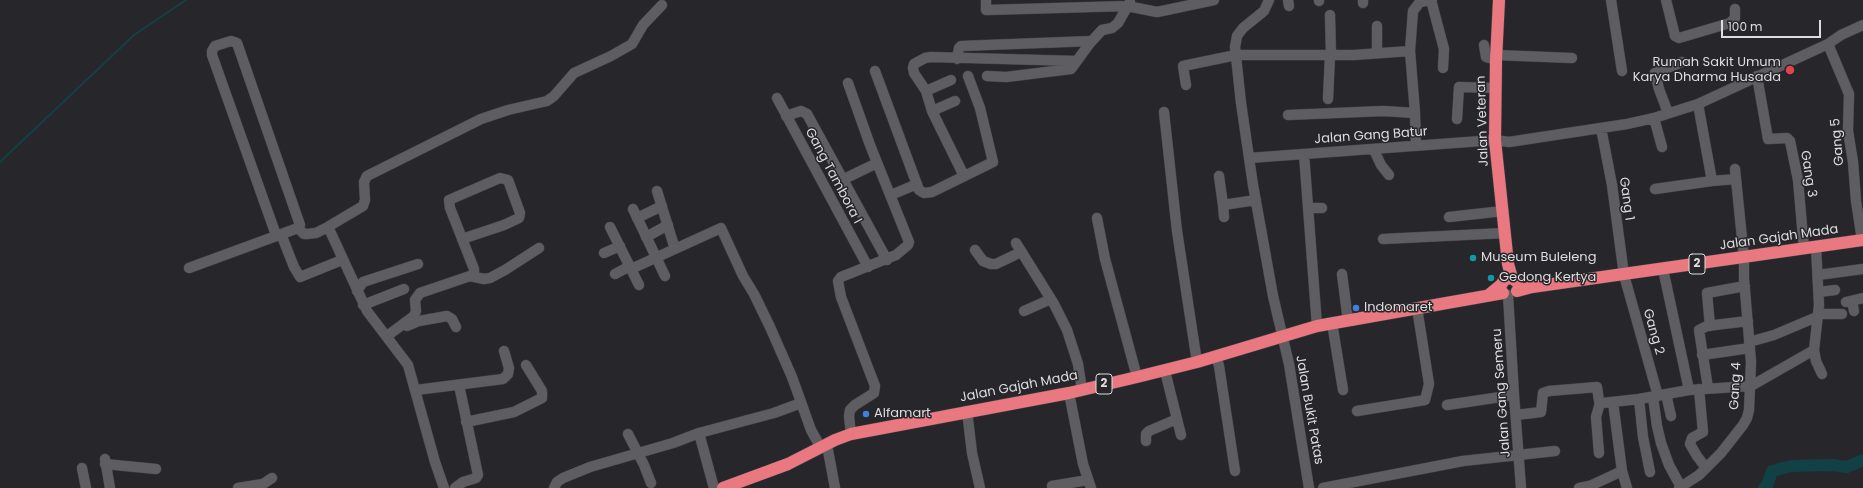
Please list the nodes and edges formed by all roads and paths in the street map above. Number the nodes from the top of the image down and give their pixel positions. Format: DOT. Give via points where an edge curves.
graph roads {
  1 [pos="986,0"];
  2 [pos="1214,0"];
  3 [pos="1269,0"];
  4 [pos="1431,0"];
  5 [pos="1499,0"];
  6 [pos="1611,0"];
  7 [pos="1666,0"];
  8 [pos="1129,3"];
  9 [pos="662,5"];
  10 [pos="1735,9"];
  11 [pos="1330,15"];
  12 [pos="1863,25"];
  13 [pos="1377,26"];
  14 [pos="1092,41"];
  15 [pos="1828,44"];
  16 [pos="1484,45"];
  17 [pos="1410,51"];
  18 [pos="1377,54"];
  19 [pos="1236,55"];
  20 [pos="1330,55"];
  21 [pos="1496,58"];
  22 [pos="1572,58"];
  23 [pos="957,59"];
  24 [pos="1077,61"];
  25 [pos="1682,62"];
  26 [pos="1443,68"];
  27 [pos="875,71"];
  28 [pos="1622,71"];
  29 [pos="968,76"];
  30 [pos="987,76"];
  31 [pos="1757,76"];
  32 [pos="951,80"];
  33 [pos="848,84"];
  34 [pos="1186,85"];
  35 [pos="1496,88"];
  36 [pos="926,91"];
  37 [pos="777,98"];
  38 [pos="1328,99"];
  39 [pos="956,101"];
  40 [pos="1698,104"];
  41 [pos="932,111"];
  42 [pos="1164,112"];
  43 [pos="1415,113"];
  44 [pos="1668,113"];
  45 [pos="1288,115"];
  46 [pos="786,116"];
  47 [pos="1654,118"];
  48 [pos="1457,119"];
  49 [pos="1601,128"];
  50 [pos="1495,140"];
  51 [pos="1416,146"];
  52 [pos="1662,147"];
  53 [pos="1374,150"];
  54 [pos="1304,154"];
  55 [pos="1249,158"];
  56 [pos="877,163"];
  57 [pos="1389,175"];
  58 [pos="964,176"];
  59 [pos="1219,176"];
  60 [pos="1712,181"];
  61 [pos="843,182"];
  62 [pos="917,184"];
  63 [pos="1655,189"];
  64 [pos="657,191"];
  65 [pos="828,192"];
  66 [pos="891,195"];
  67 [pos="1256,200"];
  68 [pos="1223,205"];
  69 [pos="662,206"];
  70 [pos="1309,208"];
  71 [pos="1322,208"];
  72 [pos="1503,211"];
  73 [pos="1449,217"];
  74 [pos="1097,218"];
  75 [pos="1224,218"];
  76 [pos="668,225"];
  77 [pos="610,227"];
  78 [pos="298,228"];
  79 [pos="326,228"];
  80 [pos="1505,233"];
  81 [pos="279,234"];
  82 [pos="646,237"];
  83 [pos="462,239"];
  84 [pos="1383,239"];
  85 [pos="1863,240"];
  86 [pos="620,246"];
  87 [pos="539,248"];
  88 [pos="1810,248"];
  89 [pos="676,249"];
  90 [pos="975,250"];
  91 [pos="604,253"];
  92 [pos="656,258"];
  93 [pos="1744,258"];
  94 [pos="342,260"];
  95 [pos="887,260"];
  96 [pos="418,264"];
  97 [pos="868,267"];
  98 [pos="189,268"];
  99 [pos="631,268"];
  100 [pos="1663,269"];
  101 [pos="1863,269"];
  102 [pos="615,274"];
  103 [pos="1342,274"];
  104 [pos="1624,275"];
  105 [pos="1818,275"];
  106 [pos="474,276"];
  107 [pos="665,276"];
  108 [pos="639,285"];
  109 [pos="1509,286"];
  110 [pos="1745,286"];
  111 [pos="404,289"];
  112 [pos="1835,290"];
  113 [pos="357,291"];
  114 [pos="1819,292"];
  115 [pos="1863,298"];
  116 [pos="1051,299"];
  117 [pos="363,305"];
  118 [pos="1851,305"];
  119 [pos="1417,308"];
  120 [pos="1024,311"];
  121 [pos="1842,314"];
  122 [pos="1819,315"];
  123 [pos="1348,321"];
  124 [pos="1748,321"];
  125 [pos="1332,323"];
  126 [pos="1318,326"];
  127 [pos="1710,326"];
  128 [pos="456,327"];
  129 [pos="1282,336"];
  130 [pos="389,338"];
  131 [pos="1750,345"];
  132 [pos="1814,350"];
  133 [pos="504,351"];
  134 [pos="1702,354"];
  135 [pos="1216,356"];
  136 [pos="1197,362"];
  137 [pos="526,365"];
  138 [pos="1165,370"];
  139 [pos="1822,374"];
  140 [pos="1138,377"];
  141 [pos="459,385"];
  142 [pos="1751,386"];
  143 [pos="1699,389"];
  144 [pos="416,390"];
  145 [pos="1082,390"];
  146 [pos="1343,390"];
  147 [pos="1069,393"];
  148 [pos="1514,395"];
  149 [pos="1659,395"];
  150 [pos="1639,399"];
  151 [pos="1613,402"];
  152 [pos="801,403"];
  153 [pos="1600,403"];
  154 [pos="1448,405"];
  155 [pos="1357,411"];
  156 [pos="967,412"];
  157 [pos="1516,415"];
  158 [pos="1670,416"];
  159 [pos="1177,419"];
  160 [pos="466,422"];
  161 [pos="699,433"];
  162 [pos="628,434"];
  163 [pos="851,434"];
  164 [pos="1181,435"];
  165 [pos="1146,441"];
  166 [pos="824,446"];
  167 [pos="1555,451"];
  168 [pos="638,452"];
  169 [pos="1599,453"];
  170 [pos="1519,455"];
  171 [pos="82,468"];
  172 [pos="1706,468"];
  173 [pos="156,469"];
  174 [pos="1235,471"];
  175 [pos="1622,471"];
  176 [pos="1650,472"];
  177 [pos="272,478"];
  178 [pos="651,483"];
  179 [pos="1089,484"];
  180 [pos="1052,486"];
  181 [pos="86,488"];
  182 [pos="110,488"];
  183 [pos="238,488"];
  184 [pos="444,488"];
  185 [pos="455,488"];
  186 [pos="554,488"];
  187 [pos="714,488"];
  188 [pos="723,488"];
  189 [pos="835,488"];
  190 [pos="980,488"];
  191 [pos="1309,488"];
  192 [pos="1324,488"];
  193 [pos="1521,488"];
  194 [pos="1579,488"];
  195 [pos="1627,488"];
  196 [pos="1680,488"];
  1 -- 8 [label="street" via="986,10"];
  2 -- 8 [label="street" via="1157,12"];
  3 -- 19 [label="street" via="1264,11 1239,32 1235,41"];
  4 -- 17 [label="street" via="1420,2 1413,11"];
  4 -- 26 [label="street" via="1444,49"];
  5 -- 21 [label="highway, Jalan Veteran"];
  6 -- 28 [label="street"];
  7 -- 10 [label="street" via="1675,36 1679,38 1730,22 1735,18"];
  8 -- 14 [label="street" via="1118,23 1112,28 1102,30"];
  9 -- 79 [label="street" via="642,25 632,44 574,73 547,101 481,119 367,176 364,182 363,206"];
  11 -- 20 [label="street"];
  12 -- 15 [label="street, Jalan Gang Batur"];
  13 -- 18 [label="street"];
  14 -- 23 [label="street" via="961,46"];
  14 -- 24 [label="street"];
  15 -- 31 [label="street, Jalan Gang Batur"];
  15 -- 85 [label="street, Gang 5" via="1849,94 1848,131"];
  16 -- 21 [label="street" via="1486,57"];
  17 -- 18 [label="street"];
  17 -- 43 [label="street"];
  18 -- 20 [label="street"];
  19 -- 20 [label="street"];
  19 -- 34 [label="street" via="1183,66"];
  19 -- 55 [label="street"];
  20 -- 38 [label="street"];
  21 -- 22 [label="street"];
  21 -- 35 [label="highway, Jalan Veteran"];
  23 -- 24 [label="street"];
  23 -- 36 [label="street" via="925,58 914,64 914,73"];
  24 -- 30 [label="street" via="1071,69 1006,77"];
  25 -- 44 [label="street" via="1655,73"];
  27 -- 62 [label="street"];
  29 -- 58 [label="street" via="980,108 993,162"];
  31 -- 40 [label="street, Jalan Gang Batur"];
  31 -- 88 [label="street, Gang 3" via="1768,139 1787,138 1790,141"];
  32 -- 36 [label="street"];
  33 -- 56 [label="street"];
  35 -- 48 [label="street" via="1459,87"];
  35 -- 50 [label="highway, Jalan Veteran"];
  36 -- 41 [label="street"];
  37 -- 46 [label="street, Gang Tambora I"];
  39 -- 41 [label="street"];
  40 -- 44 [label="street, Jalan Gang Batur"];
  40 -- 60 [label="street"];
  41 -- 58 [label="street"];
  42 -- 136 [label="street" via="1177,231"];
  43 -- 45 [label="street" via="1383,111"];
  43 -- 51 [label="street"];
  44 -- 47 [label="street, Jalan Gang Batur"];
  46 -- 61 [label="street" via="801,111 807,114"];
  46 -- 65 [label="street, Gang Tambora I"];
  47 -- 49 [label="street, Jalan Gang Batur"];
  47 -- 52 [label="street"];
  49 -- 50 [label="street, Jalan Gang Batur" via="1509,142"];
  49 -- 104 [label="street, Gang 1"];
  50 -- 51 [label="street, Jalan Gang Batur"];
  50 -- 72 [label="highway, Jalan Veteran"];
  51 -- 53 [label="street, Jalan Gang Batur"];
  53 -- 54 [label="street, Jalan Gang Batur"];
  53 -- 57 [label="street"];
  54 -- 55 [label="street, Jalan Gang Batur"];
  54 -- 70 [label="street"];
  55 -- 67 [label="street"];
  56 -- 61 [label="street"];
  56 -- 66 [label="street"];
  58 -- 62 [label="street" via="928,194 922,192"];
  59 -- 68 [label="street"];
  60 -- 63 [label="street"];
  60 -- 93 [label="street" via="1735,174"];
  61 -- 65 [label="street"];
  61 -- 95 [label="street"];
  62 -- 66 [label="street"];
  64 -- 69 [label="street"];
  65 -- 97 [label="street, Gang Tambora I"];
  66 -- 95 [label="street" via="909,242 902,251"];
  67 -- 68 [label="street"];
  67 -- 129 [label="street"];
  68 -- 75 [label="street"];
  69 -- 76 [label="street"];
  69 -- 82 [label="street" via="635,214"];
  70 -- 71 [label="street"];
  70 -- 126 [label="street"];
  72 -- 73 [label="street"];
  72 -- 80 [label="highway, Jalan Veteran"];
  74 -- 140 [label="street" via="1105,259"];
  76 -- 82 [label="street"];
  76 -- 89 [label="street"];
  77 -- 86 [label="street"];
  78 -- 79 [label="street" via="307,234"];
  78 -- 81 [label="street"];
  78 -- 81 [label="street" via="299,221 237,43 231,41 219,44 213,49 212,55"];
  79 -- 94 [label="street" via="332,235"];
  80 -- 84 [label="street"];
  80 -- 109 [label="highway, Jalan Veteran"];
  81 -- 94 [label="street" via="300,277"];
  81 -- 98 [label="street"];
  82 -- 92 [label="street"];
  83 -- 83 [label="street" via="504,226 519,218 520,213 508,180 500,178 450,198 448,202"];
  83 -- 106 [label="street" via="474,269"];
  85 -- 88 [label="highway, Jalan Gajah Mada / 2"];
  86 -- 91 [label="street"];
  86 -- 99 [label="street"];
  87 -- 106 [label="street" via="496,276 484,279"];
  88 -- 93 [label="highway, Jalan Gajah Mada / 2"];
  88 -- 105 [label="street"];
  89 -- 92 [label="street"];
  89 -- 152 [label="street" via="721,228 770,327"];
  90 -- 116 [label="street" via="984,261 996,264 1018,248"];
  92 -- 99 [label="street"];
  92 -- 107 [label="street"];
  93 -- 100 [label="highway, Jalan Gajah Mada / 2"];
  93 -- 110 [label="street, Gang 4"];
  94 -- 113 [label="street"];
  95 -- 97 [label="street"];
  96 -- 113 [label="street" via="363,282"];
  97 -- 163 [label="street" via="841,277 837,283 875,386 873,394 850,410"];
  99 -- 102 [label="street"];
  99 -- 108 [label="street"];
  100 -- 104 [label="highway, Jalan Gajah Mada / 2"];
  100 -- 143 [label="street"];
  101 -- 105 [label="street"];
  103 -- 123 [label="street"];
  104 -- 109 [label="highway, Jalan Gajah Mada / 2" via="1532,287"];
  104 -- 149 [label="street, Gang 2"];
  105 -- 114 [label="street"];
  106 -- 130 [label="street" via="420,293 415,300 414,316"];
  109 -- 119 [label="highway, Jalan Gajah Mada / 2" via="1490,294"];
  109 -- 148 [label="street, Jalan Gang Semeru"];
  110 -- 124 [label="street, Gang 4"];
  110 -- 127 [label="street" via="1707,293"];
  111 -- 117 [label="street"];
  112 -- 114 [label="street"];
  113 -- 117 [label="street"];
  114 -- 122 [label="street"];
  115 -- 118 [label="street"];
  116 -- 120 [label="street"];
  116 -- 145 [label="street" via="1071,341"];
  117 -- 130 [label="street"];
  119 -- 123 [label="highway, Jalan Gajah Mada / 2"];
  119 -- 155 [label="street" via="1429,384 1425,400"];
  121 -- 122 [label="street"];
  122 -- 131 [label="street"];
  122 -- 132 [label="street"];
  123 -- 125 [label="highway, Jalan Gajah Mada / 2"];
  124 -- 127 [label="street"];
  124 -- 131 [label="street, Gang 4"];
  125 -- 126 [label="highway, Jalan Gajah Mada / 2"];
  125 -- 146 [label="street"];
  126 -- 129 [label="highway, Jalan Gajah Mada / 2"];
  127 -- 134 [label="street" via="1699,330"];
  128 -- 130 [label="street" via="450,316 444,316 419,321"];
  129 -- 135 [label="highway, Jalan Gajah Mada / 2"];
  129 -- 191 [label="street, Jalan Bukit Patas" via="1296,402"];
  130 -- 144 [label="street" via="408,365"];
  131 -- 134 [label="street"];
  131 -- 142 [label="street, Gang 4"];
  132 -- 139 [label="street"];
  132 -- 142 [label="street"];
  133 -- 141 [label="street" via="509,368 506,377 497,381"];
  134 -- 143 [label="street"];
  135 -- 136 [label="highway, Jalan Gajah Mada / 2"];
  135 -- 174 [label="street" via="1220,366"];
  136 -- 138 [label="highway, Jalan Gajah Mada / 2"];
  137 -- 160 [label="street" via="542,391 542,398 514,412"];
  138 -- 140 [label="highway, Jalan Gajah Mada / 2"];
  138 -- 159 [label="street"];
  140 -- 145 [label="highway, Jalan Gajah Mada / 2"];
  141 -- 144 [label="street"];
  141 -- 160 [label="street"];
  142 -- 143 [label="street"];
  142 -- 172 [label="street, Gang 4" via="1747,418 1721,453"];
  143 -- 149 [label="street"];
  143 -- 172 [label="street" via="1704,432 1692,438 1690,444"];
  144 -- 184 [label="street"];
  145 -- 147 [label="highway, Jalan Gajah Mada / 2"];
  147 -- 156 [label="highway, Jalan Gajah Mada / 2"];
  147 -- 179 [label="street"];
  148 -- 154 [label="street"];
  148 -- 157 [label="street, Jalan Gang Semeru"];
  149 -- 150 [label="street"];
  149 -- 158 [label="street"];
  149 -- 196 [label="street" via="1656,426"];
  150 -- 151 [label="street"];
  150 -- 176 [label="street"];
  151 -- 153 [label="street"];
  151 -- 175 [label="street"];
  152 -- 161 [label="street"];
  152 -- 166 [label="street"];
  153 -- 157 [label="street" via="1597,387 1549,391 1543,394 1541,412"];
  153 -- 169 [label="street" via="1596,417"];
  156 -- 163 [label="highway, Jalan Gajah Mada / 2"];
  156 -- 190 [label="street"];
  157 -- 170 [label="street, Jalan Gang Semeru"];
  159 -- 164 [label="street"];
  159 -- 165 [label="street" via="1149,431 1146,434"];
  160 -- 185 [label="street" via="478,474 476,478"];
  161 -- 168 [label="street"];
  161 -- 187 [label="street"];
  162 -- 168 [label="street"];
  163 -- 166 [label="highway, Jalan Gajah Mada / 2"];
  166 -- 188 [label="highway, Jalan Gajah Mada / 2" via="768,472"];
  166 -- 189 [label="street"];
  167 -- 170 [label="street"];
  168 -- 178 [label="street"];
  168 -- 186 [label="street" via="563,478"];
  170 -- 192 [label="street" via="1458,462"];
  170 -- 193 [label="street, Jalan Gang Semeru"];
  171 -- 181 [label="street"];
  172 -- 196 [label="street, Gang 4"];
  173 -- 182 [label="street" via="105,462"];
  175 -- 194 [label="street"];
  175 -- 195 [label="street"];
  177 -- 183 [label="street" via="263,484"];
  179 -- 180 [label="street"];
}
